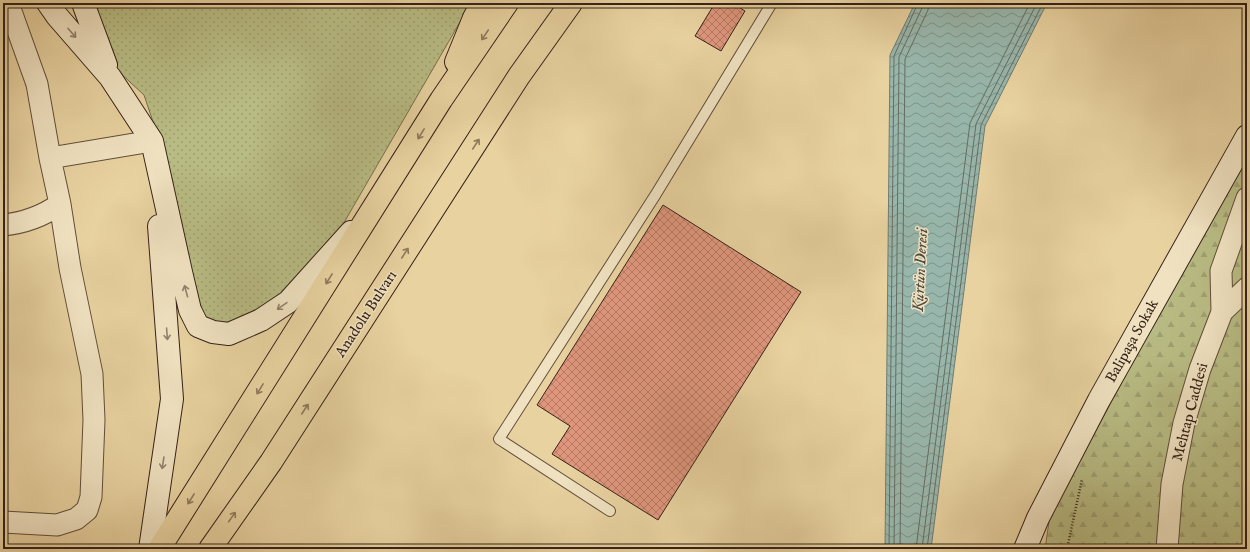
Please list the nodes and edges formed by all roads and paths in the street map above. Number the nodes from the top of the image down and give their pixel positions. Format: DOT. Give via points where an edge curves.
graph roads {
  1 [pos="8,3"];
  2 [pos="48,3"];
  3 [pos="83,3"];
  4 [pos="482,3"];
  5 [pos="507,3"];
  6 [pos="559,3"];
  7 [pos="572,3"];
  8 [pos="772,3"];
  9 [pos="519,76"];
  10 [pos="110,77"];
  11 [pos="441,100"];
  12 [pos="1247,136"];
  13 [pos="152,141"];
  14 [pos="50,158"];
  15 [pos="1247,198"];
  16 [pos="60,204"];
  17 [pos="375,206"];
  18 [pos="3,225"];
  19 [pos="1247,288"];
  20 [pos="1222,312"];
  21 [pos="610,511"];
  22 [pos="3,522"];
  23 [pos="150,549"];
  24 [pos="159,549"];
  25 [pos="210,549"];
  26 [pos="1025,549"];
  27 [pos="1167,549"];
  1 -- 14 [label="street" via="37,84"];
  2 -- 10 [label="main road, one-way"];
  3 -- 10 [label="main road"];
  4 -- 11 [label="highway"];
  5 -- 11 [label="highway, one-way"];
  6 -- 9 [label="highway"];
  7 -- 9 [label="highway"];
  8 -- 21 [label="lane" via="656,194 499,439"];
  25 -- 9 [label="highway, Anadolu Bulvarı, one-way" via="271,462"];
  10 -- 13 [label="main road"];
  11 -- 17 [label="highway, one-way"];
  12 -- 26 [label="main road, Balipaşa Sokak" via="1099,400 1038,518"];
  13 -- 14 [label="street"];
  17 -- 13 [label="main road, one-way" via="288,302 262,320 229,334 213,332 198,326 190,310"];
  13 -- 23 [label="main road, one-way" via="172,399"];
  14 -- 16 [label="street"];
  15 -- 20 [label="street" via="1221,271"];
  16 -- 18 [label="street" via="45,214"];
  16 -- 22 [label="street" via="70,268 92,374 94,420 91,496 86,510 76,519 57,524"];
  17 -- 24 [label="highway, one-way"];
  19 -- 20 [label="street, Mehtap Caddesi"];
  20 -- 27 [label="street, Mehtap Caddesi" via="1200,369 1184,423 1172,484"];
}
